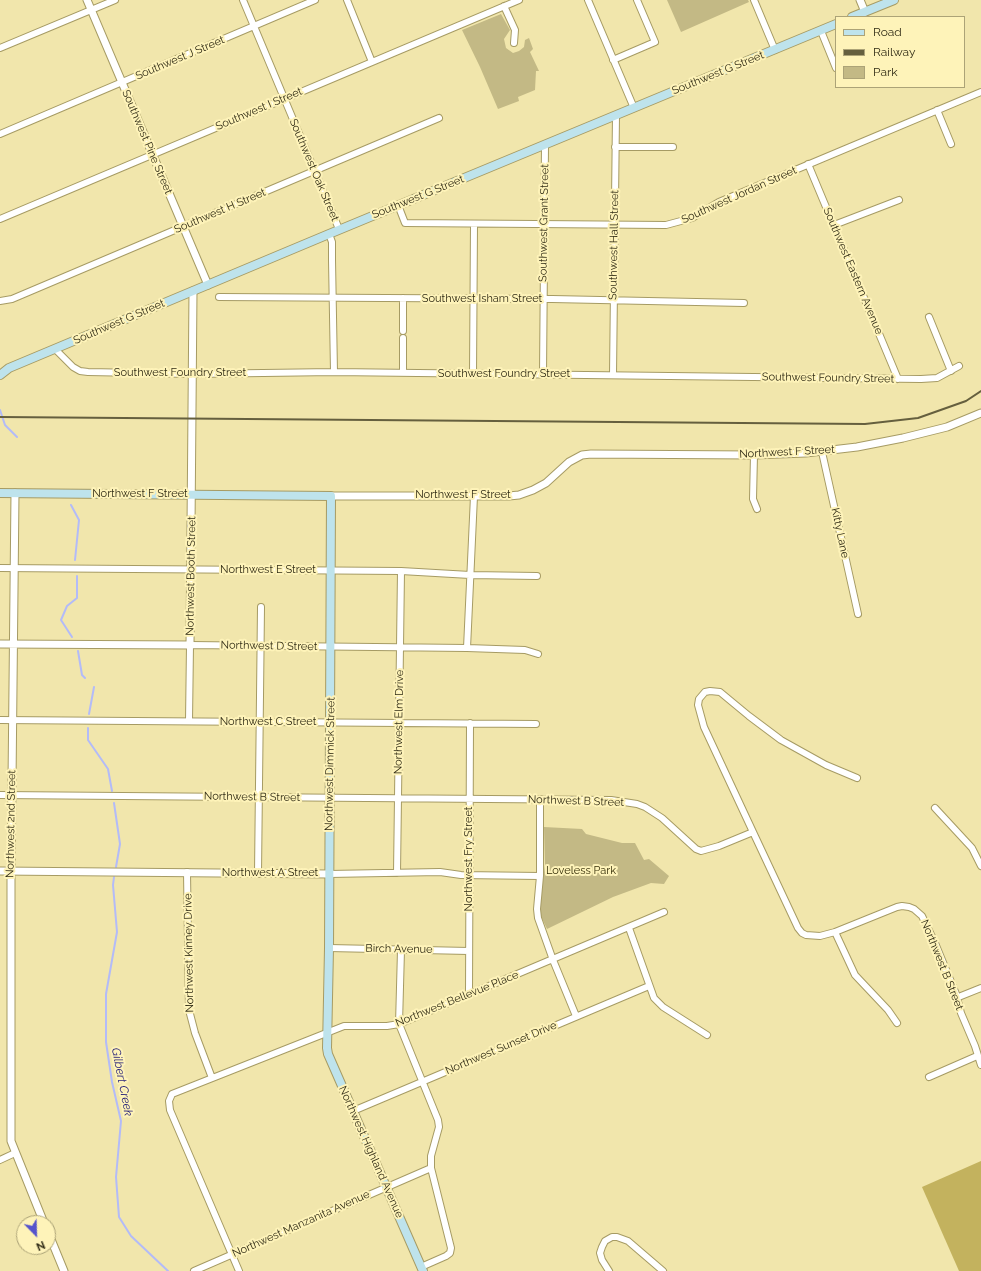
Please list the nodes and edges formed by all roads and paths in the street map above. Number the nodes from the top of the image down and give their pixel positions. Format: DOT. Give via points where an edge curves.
graph roads {
  1 [pos="87,0"];
  2 [pos="116,0"];
  3 [pos="243,0"];
  4 [pos="315,0"];
  5 [pos="347,0"];
  6 [pos="519,0"];
  7 [pos="588,0"];
  8 [pos="637,0"];
  9 [pos="754,0"];
  10 [pos="860,0"];
  11 [pos="894,0"];
  12 [pos="504,6"];
  13 [pos="92,10"];
  14 [pos="865,12"];
  15 [pos="855,16"];
  16 [pos="835,24"];
  17 [pos="254,26"];
  18 [pos="821,31"];
  19 [pos="514,43"];
  20 [pos="0,48"];
  21 [pos="775,50"];
  22 [pos="613,60"];
  23 [pos="372,62"];
  24 [pos="835,66"];
  25 [pos="122,82"];
  26 [pos="981,92"];
  27 [pos="285,99"];
  28 [pos="634,108"];
  29 [pos="937,110"];
  30 [pos="616,115"];
  31 [pos="439,118"];
  32 [pos="0,134"];
  33 [pos="545,144"];
  34 [pos="951,144"];
  35 [pos="615,147"];
  36 [pos="673,147"];
  37 [pos="153,154"];
  38 [pos="808,164"];
  39 [pos="315,171"];
  40 [pos="899,200"];
  41 [pos="398,205"];
  42 [pos="0,219"];
  43 [pos="474,224"];
  44 [pos="544,224"];
  45 [pos="614,225"];
  46 [pos="834,225"];
  47 [pos="183,226"];
  48 [pos="339,229"];
  49 [pos="329,234"];
  50 [pos="208,285"];
  51 [pos="193,291"];
  52 [pos="219,298"];
  53 [pos="334,298"];
  54 [pos="403,298"];
  55 [pos="474,299"];
  56 [pos="543,299"];
  57 [pos="613,300"];
  58 [pos="0,301"];
  59 [pos="744,303"];
  60 [pos="929,317"];
  61 [pos="403,331"];
  62 [pos="403,338"];
  63 [pos="55,349"];
  64 [pos="959,366"];
  65 [pos="9,368"];
  66 [pos="0,369"];
  67 [pos="951,371"];
  68 [pos="334,372"];
  69 [pos="403,373"];
  70 [pos="192,374"];
  71 [pos="473,374"];
  72 [pos="543,374"];
  73 [pos="0,375"];
  74 [pos="613,375"];
  75 [pos="898,379"];
  76 [pos="981,413"];
  77 [pos="822,452"];
  78 [pos="754,455"];
  79 [pos="0,493"];
  80 [pos="15,493"];
  81 [pos="192,494"];
  82 [pos="331,496"];
  83 [pos="474,496"];
  84 [pos="757,509"];
  85 [pos="0,568"];
  86 [pos="14,568"];
  87 [pos="190,570"];
  88 [pos="330,571"];
  89 [pos="401,571"];
  90 [pos="470,575"];
  91 [pos="537,576"];
  92 [pos="261,607"];
  93 [pos="858,614"];
  94 [pos="0,644"];
  95 [pos="13,644"];
  96 [pos="190,645"];
  97 [pos="260,646"];
  98 [pos="331,647"];
  99 [pos="400,647"];
  100 [pos="467,648"];
  101 [pos="538,654"];
  102 [pos="0,720"];
  103 [pos="12,720"];
  104 [pos="189,721"];
  105 [pos="260,722"];
  106 [pos="330,722"];
  107 [pos="399,723"];
  108 [pos="470,723"];
  109 [pos="536,724"];
  110 [pos="857,778"];
  111 [pos="0,795"];
  112 [pos="12,795"];
  113 [pos="259,797"];
  114 [pos="329,798"];
  115 [pos="398,798"];
  116 [pos="469,799"];
  117 [pos="540,799"];
  118 [pos="935,808"];
  119 [pos="753,832"];
  120 [pos="981,866"];
  121 [pos="0,871"];
  122 [pos="11,871"];
  123 [pos="187,872"];
  124 [pos="258,873"];
  125 [pos="397,873"];
  126 [pos="329,874"];
  127 [pos="469,875"];
  128 [pos="540,876"];
  129 [pos="664,912"];
  130 [pos="629,928"];
  131 [pos="835,932"];
  132 [pos="329,948"];
  133 [pos="401,950"];
  134 [pos="469,951"];
  135 [pos="553,960"];
  136 [pos="649,986"];
  137 [pos="981,988"];
  138 [pos="469,994"];
  139 [pos="956,998"];
  140 [pos="576,1016"];
  141 [pos="897,1022"];
  142 [pos="399,1024"];
  143 [pos="328,1032"];
  144 [pos="707,1036"];
  145 [pos="977,1056"];
  146 [pos="981,1065"];
  147 [pos="929,1077"];
  148 [pos="212,1078"];
  149 [pos="422,1081"];
  150 [pos="353,1111"];
  151 [pos="15,1153"];
  152 [pos="0,1160"];
  153 [pos="431,1168"];
  154 [pos="386,1187"];
  155 [pos="41,1215"];
  156 [pos="56,1252"];
  157 [pos="232,1254"];
  158 [pos="422,1269"];
  159 [pos="64,1271"];
  160 [pos="194,1271"];
  161 [pos="239,1271"];
  162 [pos="609,1271"];
  163 [pos="663,1271"];
  1 -- 13 [label="street, Southwest Pine Street"];
  2 -- 13 [label="street"];
  3 -- 17 [label="street, Southwest Oak Street"];
  4 -- 17 [label="street, Southwest J Street"];
  5 -- 23 [label="street"];
  6 -- 12 [label="street, Southwest I Street"];
  7 -- 22 [label="street"];
  8 -- 22 [label="street" via="655,42"];
  9 -- 21 [label="street"];
  10 -- 14 [label="street"];
  11 -- 14 [label="main road"];
  12 -- 19 [label="street" via="515,30"];
  12 -- 23 [label="street, Southwest I Street"];
  13 -- 20 [label="street"];
  13 -- 25 [label="street, Southwest Pine Street"];
  14 -- 15 [label="main road"];
  16 -- 18 [label="main road, Southwest G Street"];
  17 -- 25 [label="street, Southwest J Street"];
  17 -- 27 [label="street, Southwest Oak Street"];
  18 -- 21 [label="main road, Southwest G Street"];
  18 -- 24 [label="street"];
  21 -- 28 [label="main road, Southwest G Street"];
  22 -- 28 [label="street"];
  23 -- 27 [label="street, Southwest I Street"];
  25 -- 32 [label="street, Southwest J Street"];
  25 -- 37 [label="street, Southwest Pine Street"];
  26 -- 29 [label="street, Southwest Jordan Street"];
  27 -- 37 [label="street, Southwest I Street"];
  27 -- 39 [label="street, Southwest Oak Street"];
  28 -- 30 [label="main road, Southwest G Street"];
  29 -- 34 [label="street"];
  29 -- 38 [label="street, Southwest Jordan Street"];
  30 -- 33 [label="main road, Southwest G Street"];
  30 -- 35 [label="street, Southwest Hall Street"];
  31 -- 39 [label="street, Southwest H Street"];
  33 -- 41 [label="main road, Southwest G Street"];
  33 -- 44 [label="street, Southwest Grant Street"];
  35 -- 36 [label="street"];
  35 -- 45 [label="street, Southwest Hall Street"];
  37 -- 42 [label="street, Southwest I Street"];
  37 -- 47 [label="street, Southwest Pine Street"];
  38 -- 45 [label="street, Southwest Jordan Street" via="719,202 692,218 666,225"];
  38 -- 46 [label="street, Southwest Eastern Avenue"];
  39 -- 47 [label="street, Southwest H Street"];
  39 -- 48 [label="street, Southwest Oak Street"];
  40 -- 46 [label="street"];
  41 -- 43 [label="street, Southwest Jordan Street" via="405,223"];
  41 -- 48 [label="main road, Southwest G Street"];
  43 -- 44 [label="street, Southwest Jordan Street"];
  43 -- 55 [label="street"];
  44 -- 45 [label="street, Southwest Jordan Street"];
  44 -- 56 [label="street, Southwest Grant Street"];
  45 -- 57 [label="street, Southwest Hall Street"];
  46 -- 75 [label="street, Southwest Eastern Avenue"];
  47 -- 50 [label="street, Southwest Pine Street"];
  47 -- 58 [label="street, Southwest H Street" via="12,299"];
  48 -- 49 [label="main road, Southwest G Street"];
  49 -- 50 [label="main road, Southwest G Street"];
  49 -- 53 [label="street" via="332,242"];
  50 -- 51 [label="main road, Southwest G Street"];
  51 -- 63 [label="main road, Southwest G Street"];
  51 -- 70 [label="street, Northwest Booth Street"];
  52 -- 53 [label="street, Southwest Isham Street"];
  53 -- 54 [label="street, Southwest Isham Street"];
  53 -- 68 [label="street"];
  54 -- 55 [label="street, Southwest Isham Street"];
  54 -- 61 [label="street"];
  55 -- 56 [label="street, Southwest Isham Street"];
  55 -- 71 [label="street"];
  56 -- 57 [label="street, Southwest Isham Street"];
  56 -- 72 [label="street, Southwest Grant Street"];
  57 -- 59 [label="street, Southwest Isham Street"];
  57 -- 74 [label="street, Southwest Hall Street"];
  60 -- 67 [label="street"];
  62 -- 69 [label="street"];
  63 -- 65 [label="main road, Southwest G Street"];
  63 -- 70 [label="street, Southwest Foundry Street" via="80,371"];
  64 -- 67 [label="street, Southwest Foundry Street"];
  65 -- 66 [label="street, Southwest G Street"];
  65 -- 73 [label="main road"];
  67 -- 75 [label="street, Southwest Foundry Street" via="931,379"];
  68 -- 69 [label="street, Southwest Foundry Street"];
  68 -- 70 [label="street, Southwest Foundry Street"];
  69 -- 71 [label="street, Southwest Foundry Street"];
  70 -- 81 [label="street, Northwest Booth Street"];
  71 -- 72 [label="street, Southwest Foundry Street"];
  72 -- 74 [label="street, Southwest Foundry Street"];
  74 -- 75 [label="street, Southwest Foundry Street"];
  76 -- 77 [label="street, Northwest F Street" via="947,427 909,437"];
  77 -- 78 [label="street, Northwest F Street"];
  77 -- 93 [label="street, Kitty Lane"];
  78 -- 83 [label="street, Northwest F Street" via="582,455 563,466 546,483 526,493 509,496"];
  78 -- 84 [label="street" via="753,499"];
  79 -- 80 [label="main road, Northwest F Street"];
  80 -- 81 [label="main road, Northwest F Street"];
  80 -- 86 [label="street, Northwest 2nd Street"];
  81 -- 82 [label="main road, Northwest F Street"];
  81 -- 87 [label="street, Northwest Booth Street"];
  82 -- 83 [label="street, Northwest F Street"];
  82 -- 88 [label="main road, Northwest Dimmick Street"];
  83 -- 90 [label="street"];
  85 -- 86 [label="street, Northwest E Street"];
  86 -- 87 [label="street, Northwest E Street"];
  86 -- 95 [label="street, Northwest 2nd Street"];
  87 -- 88 [label="street, Northwest E Street"];
  87 -- 96 [label="street, Northwest Booth Street"];
  88 -- 89 [label="street, Northwest E Street"];
  88 -- 98 [label="main road, Northwest Dimmick Street"];
  89 -- 90 [label="street, Northwest E Street"];
  89 -- 99 [label="street, Northwest Elm Drive"];
  90 -- 91 [label="street, Northwest E Street"];
  90 -- 100 [label="street"];
  92 -- 97 [label="street"];
  94 -- 95 [label="street, Northwest D Street"];
  95 -- 96 [label="street, Northwest D Street"];
  95 -- 103 [label="street, Northwest 2nd Street"];
  96 -- 97 [label="street, Northwest D Street"];
  96 -- 104 [label="street, Northwest Booth Street"];
  97 -- 98 [label="street, Northwest D Street"];
  97 -- 105 [label="street"];
  98 -- 99 [label="street, Northwest D Street"];
  98 -- 106 [label="main road, Northwest Dimmick Street"];
  99 -- 100 [label="street, Northwest D Street"];
  99 -- 107 [label="street, Northwest Elm Drive"];
  100 -- 101 [label="street, Northwest D Street" via="525,650"];
  102 -- 103 [label="street, Northwest C Street"];
  103 -- 104 [label="street, Northwest C Street"];
  103 -- 112 [label="street, Northwest 2nd Street"];
  104 -- 105 [label="street, Northwest C Street"];
  105 -- 106 [label="street, Northwest C Street"];
  105 -- 113 [label="street"];
  106 -- 107 [label="street, Northwest C Street"];
  106 -- 114 [label="main road, Northwest Dimmick Street"];
  107 -- 108 [label="street, Northwest C Street"];
  107 -- 115 [label="street, Northwest Elm Drive"];
  108 -- 109 [label="street, Northwest C Street"];
  108 -- 116 [label="street, Northwest Fry Street"];
  110 -- 119 [label="street" via="826,765 781,740 720,692 705,692 698,705 704,727"];
  111 -- 112 [label="street, Northwest B Street"];
  112 -- 113 [label="street, Northwest B Street"];
  112 -- 122 [label="street, Northwest 2nd Street"];
  113 -- 114 [label="street, Northwest B Street"];
  113 -- 124 [label="street"];
  114 -- 115 [label="street, Northwest B Street"];
  114 -- 126 [label="main road, Northwest Dimmick Street"];
  115 -- 116 [label="street, Northwest B Street"];
  115 -- 125 [label="street, Northwest Elm Drive"];
  116 -- 117 [label="street, Northwest B Street"];
  116 -- 127 [label="street, Northwest Fry Street"];
  117 -- 119 [label="street, Northwest B Street" via="611,800 637,804 657,815 701,851"];
  117 -- 128 [label="street"];
  118 -- 120 [label="street" via="972,848"];
  119 -- 131 [label="street, Northwest B Street" via="802,933 820,936"];
  121 -- 122 [label="street, Northwest A Street"];
  122 -- 123 [label="street, Northwest A Street"];
  122 -- 151 [label="street, Northwest 2nd Street" via="11,1141"];
  123 -- 124 [label="street, Northwest A Street"];
  123 -- 148 [label="street, Northwest Kinney Drive" via="189,1010"];
  124 -- 126 [label="street, Northwest A Street"];
  125 -- 126 [label="street, Northwest A Street"];
  125 -- 127 [label="street, Northwest A Street" via="440,872"];
  126 -- 132 [label="main road, Northwest Dimmick Street"];
  127 -- 128 [label="street, Northwest A Street"];
  127 -- 134 [label="street, Northwest Fry Street"];
  128 -- 135 [label="street" via="538,918"];
  129 -- 130 [label="street, Northwest Bellevue Place"];
  130 -- 135 [label="street, Northwest Bellevue Place"];
  130 -- 136 [label="street"];
  131 -- 139 [label="street, Northwest B Street" via="897,907 914,909 926,921"];
  131 -- 141 [label="street" via="855,975"];
  132 -- 133 [label="street, Birch Avenue"];
  132 -- 143 [label="main road, Northwest Dimmick Street"];
  133 -- 134 [label="street, Birch Avenue"];
  133 -- 142 [label="street"];
  134 -- 138 [label="street, Northwest Fry Street"];
  135 -- 138 [label="street, Northwest Bellevue Place"];
  135 -- 140 [label="street"];
  136 -- 140 [label="street, Northwest Sunset Drive"];
  136 -- 144 [label="street" via="658,1003"];
  137 -- 139 [label="street"];
  138 -- 142 [label="street, Northwest Bellevue Place"];
  139 -- 145 [label="street, Northwest B Street"];
  140 -- 149 [label="street, Northwest Sunset Drive"];
  142 -- 143 [label="street, Northwest Bellevue Place" via="344,1026"];
  142 -- 149 [label="street"];
  143 -- 148 [label="street, Northwest Bellevue Place"];
  143 -- 150 [label="main road, Northwest Highland Avenue" via="328,1054"];
  145 -- 146 [label="street, Northwest B Street"];
  145 -- 147 [label="street"];
  148 -- 157 [label="street, Northwest Bellevue Place" via="172,1094 169,1101 170,1110"];
  149 -- 150 [label="street, Northwest Sunset Drive"];
  149 -- 153 [label="street" via="439,1124 432,1150"];
  150 -- 154 [label="main road, Northwest Highland Avenue"];
  151 -- 152 [label="street"];
  151 -- 155 [label="street, Northwest 2nd Street"];
  153 -- 154 [label="street, Northwest Manzanita Avenue"];
  153 -- 158 [label="street" via="451,1251"];
  154 -- 157 [label="street, Northwest Manzanita Avenue"];
  154 -- 158 [label="main road, Northwest Highland Avenue"];
  156 -- 159 [label="street"];
  157 -- 160 [label="street, Northwest Manzanita Avenue"];
  157 -- 161 [label="street"];
  162 -- 163 [label="street" via="600,1253 605,1241 617,1237 628,1241"];
}
